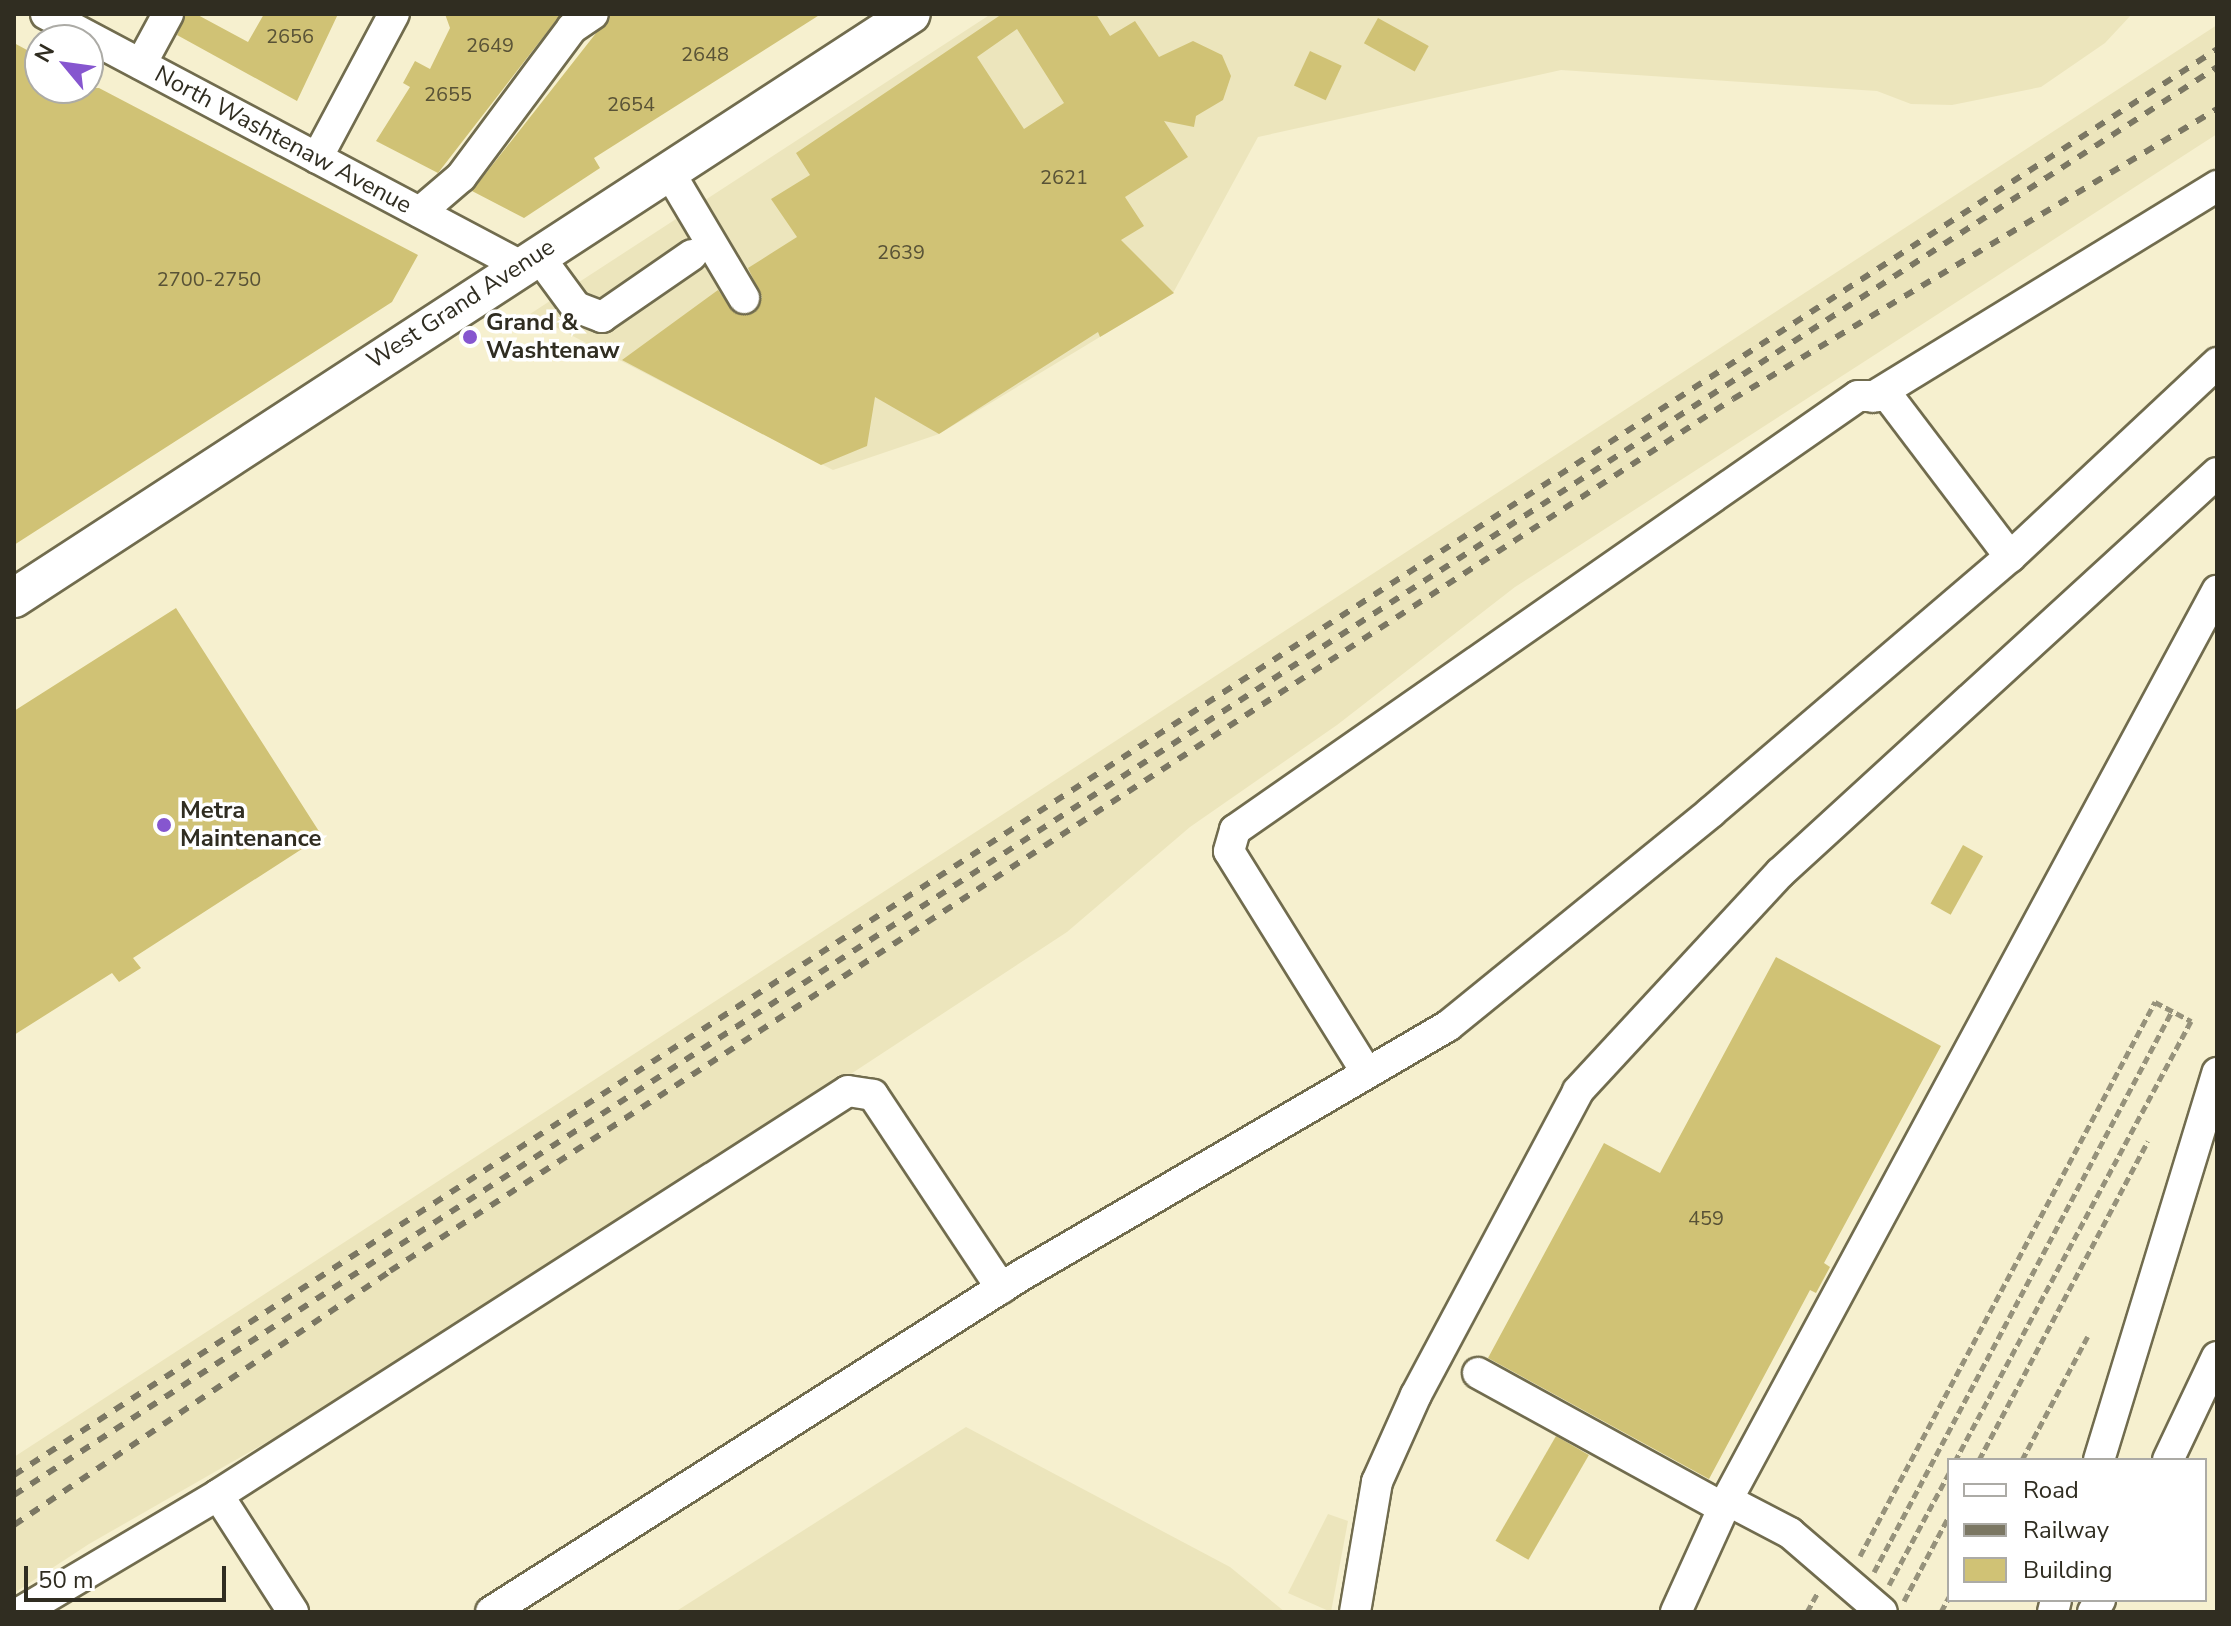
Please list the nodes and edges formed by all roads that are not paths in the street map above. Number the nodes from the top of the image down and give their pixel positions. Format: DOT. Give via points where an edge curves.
graph roads {
  1 [pos="46,14"];
  2 [pos="168,14"];
  3 [pos="394,14"];
  4 [pos="593,14"];
  5 [pos="911,14"];
  6 [pos="141,64"];
  7 [pos="317,158"];
  8 [pos="668,170"];
  9 [pos="2217,186"];
  10 [pos="420,212"];
  11 [pos="692,255"];
  12 [pos="528,260"];
  13 [pos="744,298"];
  14 [pos="2217,363"];
  15 [pos="1873,397"];
  16 [pos="2217,473"];
  17 [pos="2010,557"];
  18 [pos="2217,591"];
  19 [pos="14,598"];
  20 [pos="1367,1073"];
  21 [pos="2217,1073"];
  22 [pos="1001,1288"];
  23 [pos="2217,1357"];
  24 [pos="1478,1373"];
  25 [pos="2100,1458"];
  26 [pos="2169,1458"];
  27 [pos="218,1495"];
  28 [pos="1726,1504"];
  29 [pos="1873,1601"];
  30 [pos="21,1612"];
  31 [pos="293,1612"];
  32 [pos="491,1612"];
  33 [pos="1355,1612"];
  34 [pos="1676,1612"];
  1 -- 6 [label="street, North Washtenaw Avenue"];
  2 -- 6 [label="street"];
  3 -- 7 [label="street"];
  4 -- 10 [label="street" via="572,28 461,177"];
  5 -- 8 [label="main road, West Grand Avenue"];
  6 -- 7 [label="street, North Washtenaw Avenue"];
  7 -- 10 [label="street, North Washtenaw Avenue"];
  8 -- 12 [label="main road, West Grand Avenue"];
  8 -- 13 [label="street"];
  9 -- 15 [label="street"];
  10 -- 12 [label="street, North Washtenaw Avenue"];
  11 -- 12 [label="street" via="602,317 576,307"];
  12 -- 19 [label="main road, West Grand Avenue"];
  14 -- 17 [label="street"];
  15 -- 17 [label="street" via="1888,396"];
  15 -- 20 [label="street" via="1858,396 1235,830 1229,851"];
  16 -- 33 [label="street" via="1780,873 1578,1091 1416,1395 1377,1482"];
  17 -- 20 [label="street" via="1711,812 1460,1016"];
  18 -- 28 [label="street"];
  20 -- 22 [label="street"];
  21 -- 25 [label="street"];
  22 -- 27 [label="street" via="873,1095 848,1091"];
  22 -- 32 [label="street"];
  23 -- 26 [label="street"];
  24 -- 28 [label="street"];
  27 -- 30 [label="street"];
  27 -- 31 [label="street"];
  28 -- 29 [label="street" via="1790,1533"];
  28 -- 34 [label="street"];
}
